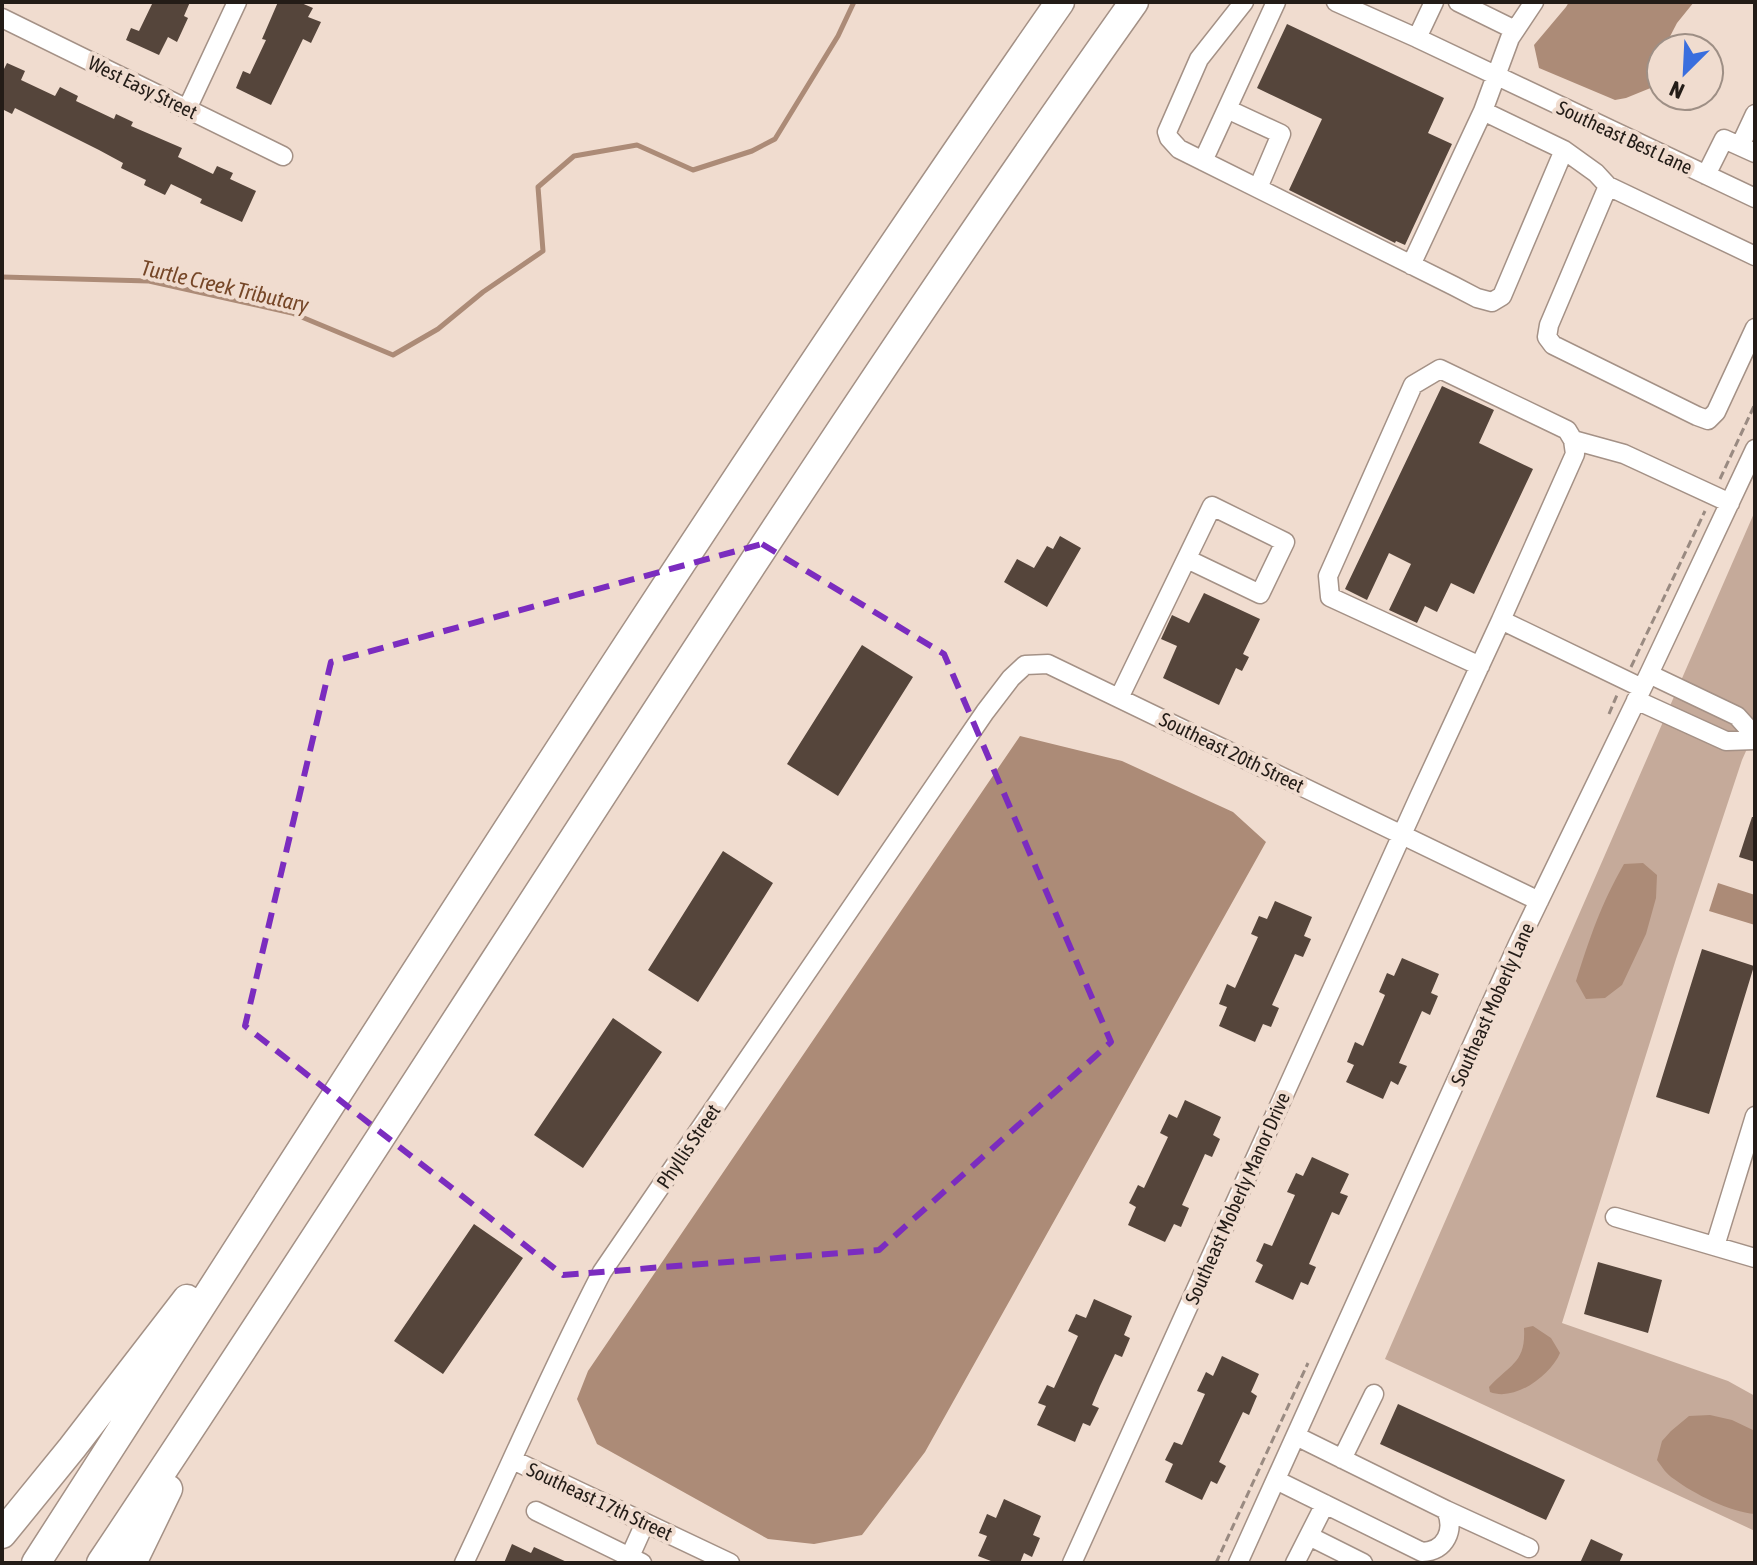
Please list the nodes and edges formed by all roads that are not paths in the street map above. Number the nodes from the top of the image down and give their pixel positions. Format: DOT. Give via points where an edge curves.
graph roads {
  1 [pos="237,2"];
  2 [pos="1060,2"];
  3 [pos="1134,2"];
  4 [pos="1244,2"];
  5 [pos="1276,2"];
  6 [pos="1336,2"];
  7 [pos="1434,2"];
  8 [pos="1458,2"];
  9 [pos="1534,2"];
  10 [pos="2,18"];
  11 [pos="1515,30"];
  12 [pos="1417,38"];
  13 [pos="1495,76"];
  14 [pos="187,109"];
  15 [pos="1227,109"];
  16 [pos="1483,111"];
  17 [pos="1755,114"];
  18 [pos="1564,150"];
  19 [pos="1747,150"];
  20 [pos="283,156"];
  21 [pos="1203,161"];
  22 [pos="1706,175"];
  23 [pos="1608,186"];
  24 [pos="1258,188"];
  25 [pos="1755,198"];
  26 [pos="1755,256"];
  27 [pos="1411,265"];
  28 [pos="1755,328"];
  29 [pos="1573,440"];
  30 [pos="1755,449"];
  31 [pos="1730,503"];
  32 [pos="1187,559"];
  33 [pos="1501,620"];
  34 [pos="1480,666"];
  35 [pos="1642,687"];
  36 [pos="1119,698"];
  37 [pos="1755,738"];
  38 [pos="955,755"];
  39 [pos="1403,834"];
  40 [pos="1539,901"];
  41 [pos="1755,1116"];
  42 [pos="276,1191"];
  43 [pos="1615,1217"];
  44 [pos="1715,1246"];
  45 [pos="1755,1258"];
  46 [pos="214,1394"];
  47 [pos="1374,1394"];
  48 [pos="1296,1436"];
  49 [pos="1342,1459"];
  50 [pos="513,1460"];
  51 [pos="1276,1480"];
  52 [pos="1325,1504"];
  53 [pos="1446,1510"];
  54 [pos="536,1511"];
  55 [pos="645,1523"];
  56 [pos="2,1534"];
  57 [pos="1309,1536"];
  58 [pos="1529,1548"];
  59 [pos="1429,1557"];
  60 [pos="633,1561"];
  61 [pos="36,1563"];
  62 [pos="101,1563"];
  63 [pos="132,1563"];
  64 [pos="464,1563"];
  65 [pos="730,1563"];
  66 [pos="1072,1563"];
  67 [pos="1238,1563"];
  68 [pos="1295,1563"];
  69 [pos="1363,1563"];
  1 -- 14 [label="street"];
  2 -- 42 [label="highway" via="729,488"];
  3 -- 46 [label="highway" via="771,536"];
  4 -- 21 [label="street" via="1199,59 1167,132 1179,149"];
  5 -- 15 [label="street"];
  6 -- 12 [label="street, Southeast Best Lane"];
  7 -- 12 [label="street"];
  8 -- 11 [label="street"];
  9 -- 11 [label="street"];
  10 -- 14 [label="street, West Easy Street"];
  11 -- 13 [label="street"];
  12 -- 13 [label="street, Southeast Best Lane"];
  13 -- 16 [label="street"];
  13 -- 22 [label="street, Southeast Best Lane"];
  14 -- 20 [label="street, West Easy Street"];
  15 -- 21 [label="street"];
  15 -- 24 [label="street" via="1281,134"];
  16 -- 18 [label="street"];
  16 -- 27 [label="street"];
  17 -- 19 [label="street"];
  18 -- 23 [label="street"];
  18 -- 27 [label="street" via="1502,296 1492,302 1477,298"];
  19 -- 22 [label="street" via="1724,139"];
  21 -- 24 [label="street"];
  22 -- 25 [label="street, Southeast Best Lane"];
  23 -- 26 [label="street"];
  23 -- 28 [label="street" via="1549,325 1547,337 1553,345 1708,420"];
  24 -- 27 [label="street"];
  29 -- 31 [label="street" via="1624,454"];
  29 -- 33 [label="street, Southeast Moberly Manor Drive" via="1575,454"];
  29 -- 34 [label="street" via="1567,430 1440,369 1413,385 1328,576 1330,597"];
  30 -- 31 [label="street, Southeast Moberly Lane"];
  31 -- 35 [label="street, Southeast Moberly Lane"];
  32 -- 32 [label="street" via="1212,506 1285,542 1260,594"];
  32 -- 36 [label="street"];
  33 -- 34 [label="street, Southeast Moberly Manor Drive"];
  33 -- 35 [label="street"];
  34 -- 39 [label="street, Southeast Moberly Manor Drive"];
  35 -- 37 [label="street" via="1737,716"];
  35 -- 37 [label="street" via="1726,741"];
  35 -- 40 [label="street, Southeast Moberly Lane"];
  36 -- 38 [label="street, Southeast 20th Street" via="1048,664 1025,665"];
  36 -- 39 [label="street, Southeast 20th Street"];
  38 -- 50 [label="street, Phyllis Street" via="602,1272"];
  39 -- 40 [label="street, Southeast 20th Street"];
  39 -- 66 [label="street, Southeast Moberly Manor Drive"];
  40 -- 48 [label="street, Southeast Moberly Lane"];
  41 -- 44 [label="street"];
  42 -- 56 [label="highway"];
  42 -- 61 [label="highway"];
  43 -- 44 [label="street"];
  44 -- 45 [label="street"];
  46 -- 62 [label="highway"];
  46 -- 63 [label="highway"];
  47 -- 49 [label="street"];
  48 -- 49 [label="street"];
  48 -- 51 [label="street, Southeast Moberly Lane"];
  49 -- 53 [label="street"];
  50 -- 55 [label="street, Southeast 17th Street"];
  50 -- 64 [label="street, Phyllis Street"];
  51 -- 52 [label="street"];
  51 -- 67 [label="street, Southeast Moberly Lane"];
  52 -- 57 [label="street"];
  52 -- 59 [label="street"];
  53 -- 58 [label="street"];
  53 -- 59 [label="street" via="1449,1531"];
  54 -- 60 [label="street"];
  55 -- 60 [label="street"];
  55 -- 65 [label="street, Southeast 17th Street"];
  57 -- 68 [label="street"];
  57 -- 69 [label="street"];
}
